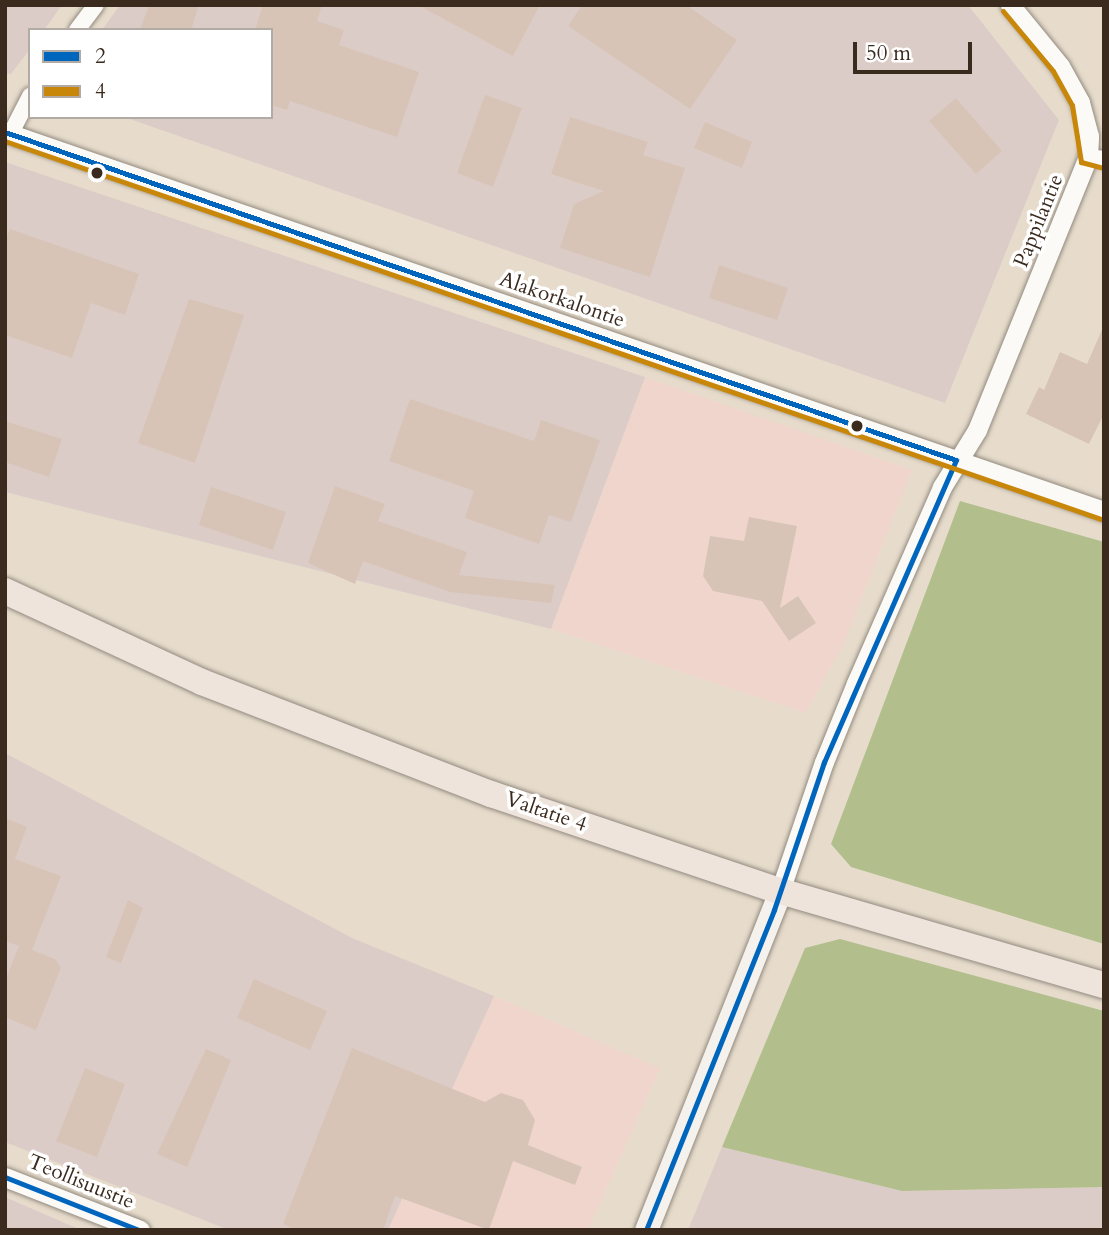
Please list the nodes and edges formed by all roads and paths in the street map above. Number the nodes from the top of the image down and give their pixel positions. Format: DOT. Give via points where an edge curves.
graph roads {
  1 [pos="96,5"];
  2 [pos="1010,5"];
  3 [pos="79,28"];
  4 [pos="28,99"];
  5 [pos="8,132"];
  6 [pos="1096,158"];
  7 [pos="956,460"];
  8 [pos="1104,511"];
  9 [pos="5,591"];
  10 [pos="780,891"];
  11 [pos="1104,985"];
  12 [pos="5,1177"];
  13 [pos="140,1230"];
  14 [pos="646,1230"];
  1 -- 3 [label="street"];
  2 -- 6 [label="street, Pappilantie" via="1060,66 1080,102"];
  4 -- 5 [label="street"];
  5 -- 7 [label="street, Alakorkalontie"];
  6 -- 7 [label="street, Pappilantie" via="977,430"];
  7 -- 8 [label="street, Alakorkalontie"];
  7 -- 10 [label="street, Pappilantie" via="824,762"];
  9 -- 10 [label="highway, Valtatie 4" via="227,692 491,794"];
  10 -- 11 [label="highway, Valtatie 4"];
  10 -- 14 [label="main road"];
  12 -- 13 [label="street, Teollisuustie"];
}
